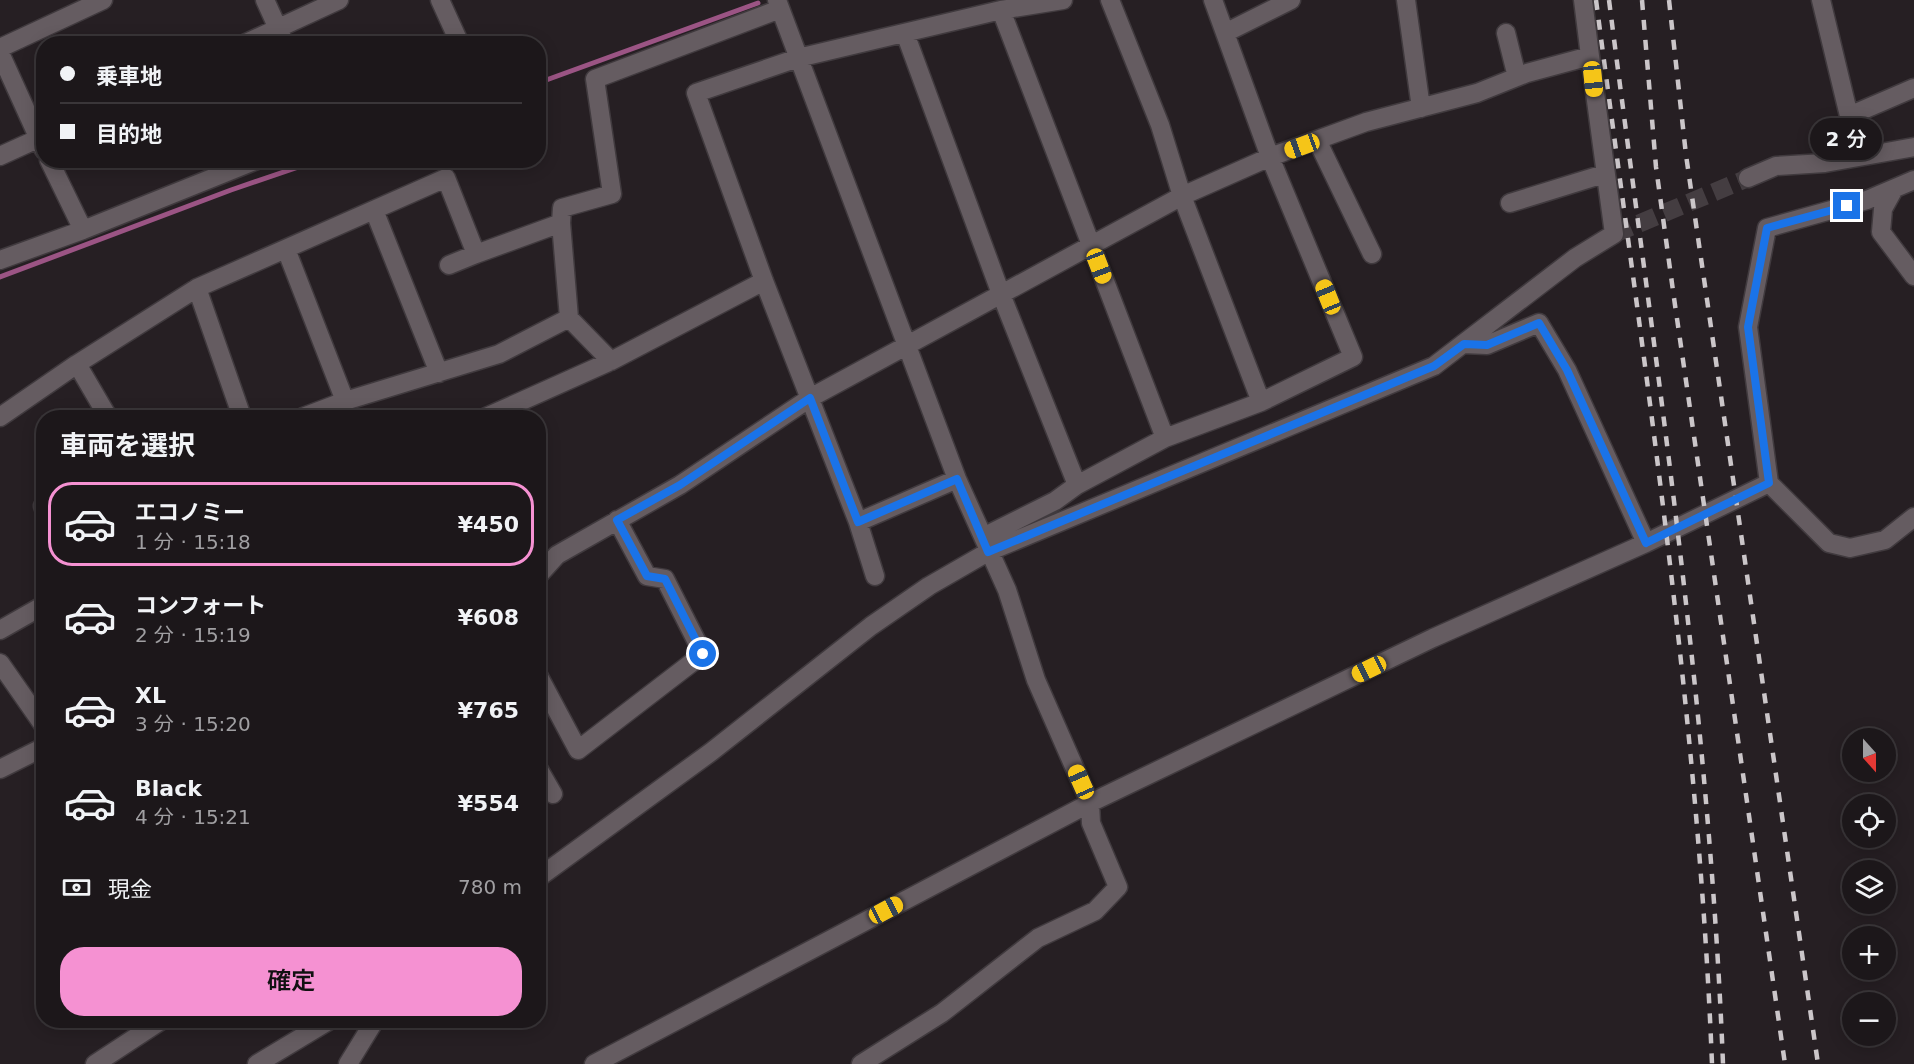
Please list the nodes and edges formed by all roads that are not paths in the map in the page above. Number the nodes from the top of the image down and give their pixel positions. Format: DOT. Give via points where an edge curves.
graph roads {
  1 [pos="103,0"];
  2 [pos="265,0"];
  3 [pos="339,0"];
  4 [pos="440,0"];
  5 [pos="1063,0"];
  6 [pos="1110,0"];
  7 [pos="1213,0"];
  8 [pos="1291,0"];
  9 [pos="1406,0"];
  10 [pos="1583,0"];
  11 [pos="1821,0"];
  12 [pos="778,5"];
  13 [pos="1001,10"];
  14 [pos="905,33"];
  15 [pos="1225,33"];
  16 [pos="1506,33"];
  17 [pos="281,36"];
  18 [pos="456,36"];
  19 [pos="0,48"];
  20 [pos="0,53"];
  21 [pos="1590,56"];
  22 [pos="798,58"];
  23 [pos="1517,77"];
  24 [pos="1914,88"];
  25 [pos="1421,108"];
  26 [pos="36,128"];
  27 [pos="1317,140"];
  28 [pos="36,143"];
  29 [pos="1914,147"];
  30 [pos="0,156"];
  31 [pos="1270,157"];
  32 [pos="53,168"];
  33 [pos="237,168"];
  34 [pos="1604,174"];
  35 [pos="1748,178"];
  36 [pos="1914,180"];
  37 [pos="1894,189"];
  38 [pos="1182,196"];
  39 [pos="1510,203"];
  40 [pos="374,210"];
  41 [pos="561,223"];
  42 [pos="83,230"];
  43 [pos="1090,244"];
  44 [pos="286,249"];
  45 [pos="476,254"];
  46 [pos="1372,254"];
  47 [pos="0,260"];
  48 [pos="449,265"];
  49 [pos="1914,276"];
  50 [pos="764,281"];
  51 [pos="197,288"];
  52 [pos="1001,294"];
  53 [pos="569,318"];
  54 [pos="1464,344"];
  55 [pos="908,347"];
  56 [pos="611,361"];
  57 [pos="77,363"];
  58 [pos="439,373"];
  59 [pos="810,398"];
  60 [pos="345,401"];
  61 [pos="1261,402"];
  62 [pos="104,410"];
  63 [pos="240,410"];
  64 [pos="321,410"];
  65 [pos="519,410"];
  66 [pos="0,417"];
  67 [pos="1165,438"];
  68 [pos="957,479"];
  69 [pos="1769,483"];
  70 [pos="1077,485"];
  71 [pos="1914,517"];
  72 [pos="617,520"];
  73 [pos="858,522"];
  74 [pos="1646,543"];
  75 [pos="986,545"];
  76 [pos="546,567"];
  77 [pos="875,576"];
  78 [pos="36,610"];
  79 [pos="0,630"];
  80 [pos="0,663"];
  81 [pos="546,690"];
  82 [pos="36,715"];
  83 [pos="36,751"];
  84 [pos="0,769"];
  85 [pos="546,782"];
  86 [pos="553,794"];
  87 [pos="1090,803"];
  88 [pos="546,872"];
  89 [pos="147,1028"];
  90 [pos="317,1028"];
  91 [pos="370,1028"];
  92 [pos="95,1064"];
  93 [pos="257,1064"];
  94 [pos="348,1064"];
  95 [pos="594,1064"];
  96 [pos="861,1064"];
  1 -- 19 [label="street"];
  2 -- 17 [label="street"];
  3 -- 17 [label="street"];
  4 -- 18 [label="street"];
  5 -- 13 [label="street"];
  6 -- 38 [label="street" via="1160,125"];
  7 -- 15 [label="street"];
  8 -- 15 [label="street"];
  9 -- 25 [label="street"];
  10 -- 21 [label="street"];
  11 -- 24 [label="street" via="1849,116"];
  12 -- 22 [label="street"];
  12 -- 41 [label="street" via="595,78 612,194 562,208"];
  13 -- 14 [label="street"];
  13 -- 43 [label="street"];
  14 -- 22 [label="street"];
  14 -- 52 [label="street"];
  15 -- 31 [label="street"];
  16 -- 23 [label="street"];
  20 -- 26 [label="street"];
  21 -- 23 [label="street"];
  21 -- 34 [label="street"];
  22 -- 50 [label="street" via="696,93"];
  22 -- 55 [label="street"];
  23 -- 25 [label="street"];
  25 -- 27 [label="street"];
  27 -- 31 [label="street"];
  27 -- 46 [label="street"];
  28 -- 30 [label="street"];
  29 -- 35 [label="street" via="1825,163 1776,166"];
  31 -- 38 [label="street"];
  31 -- 61 [label="street" via="1353,357"];
  32 -- 42 [label="street"];
  33 -- 42 [label="street"];
  34 -- 39 [label="street"];
  34 -- 54 [label="street" via="1614,234 1575,258"];
  36 -- 37 [label="street"];
  37 -- 49 [label="street" via="1883,209 1881,232"];
  37 -- 69 [label="street" via="1767,228 1748,327"];
  38 -- 43 [label="street"];
  38 -- 61 [label="street"];
  40 -- 44 [label="street"];
  40 -- 45 [label="street" via="446,178"];
  40 -- 58 [label="street"];
  41 -- 45 [label="street"];
  41 -- 53 [label="street"];
  42 -- 47 [label="street"];
  43 -- 52 [label="street"];
  43 -- 67 [label="street"];
  44 -- 51 [label="street"];
  44 -- 60 [label="street"];
  45 -- 48 [label="street"];
  50 -- 56 [label="street"];
  50 -- 59 [label="street"];
  51 -- 57 [label="street"];
  51 -- 63 [label="street"];
  52 -- 55 [label="street"];
  52 -- 70 [label="street"];
  53 -- 56 [label="street"];
  53 -- 58 [label="street" via="499,354"];
  54 -- 74 [label="street" via="1487,345 1539,323 1567,370"];
  54 -- 75 [label="street" via="1434,366"];
  55 -- 59 [label="street"];
  55 -- 68 [label="street"];
  56 -- 65 [label="street"];
  57 -- 62 [label="street"];
  57 -- 66 [label="street"];
  58 -- 60 [label="street"];
  59 -- 72 [label="street" via="680,485"];
  59 -- 73 [label="street"];
  60 -- 64 [label="street"];
  61 -- 67 [label="street"];
  67 -- 70 [label="street"];
  68 -- 73 [label="street"];
  68 -- 75 [label="street"];
  69 -- 71 [label="street" via="1829,543 1850,548 1885,540"];
  69 -- 74 [label="street"];
  70 -- 75 [label="street"];
  72 -- 76 [label="street" via="557,555"];
  72 -- 81 [label="street" via="647,576 665,579 703,654 578,750"];
  73 -- 77 [label="street"];
  74 -- 87 [label="street" via="1433,638"];
  75 -- 87 [label="street" via="1007,590 1036,680"];
  75 -- 88 [label="street" via="871,626 711,752"];
  78 -- 79 [label="street"];
  80 -- 82 [label="street"];
  83 -- 84 [label="street"];
  85 -- 86 [label="street"];
  87 -- 95 [label="street"];
  87 -- 96 [label="street" via="1091,823 1118,887 1103,905 1038,938 942,1013"];
  89 -- 92 [label="street"];
  90 -- 93 [label="street"];
  91 -- 94 [label="street"];
}
